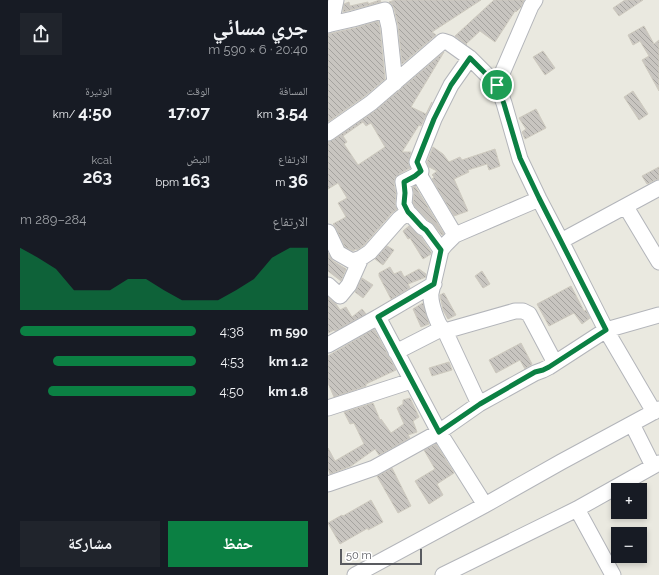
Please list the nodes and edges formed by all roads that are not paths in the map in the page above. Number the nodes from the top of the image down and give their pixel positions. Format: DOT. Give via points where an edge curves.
graph roads {
  1 [pos="336,0"];
  2 [pos="535,0"];
  3 [pos="329,24"];
  4 [pos="470,58"];
  5 [pos="395,83"];
  6 [pos="497,85"];
  7 [pos="328,134"];
  8 [pos="421,171"];
  9 [pos="659,188"];
  10 [pos="539,198"];
  11 [pos="626,207"];
  12 [pos="408,212"];
  13 [pos="328,232"];
  14 [pos="455,235"];
  15 [pos="561,241"];
  16 [pos="441,250"];
  17 [pos="360,258"];
  18 [pos="659,262"];
  19 [pos="434,284"];
  20 [pos="328,285"];
  21 [pos="659,314"];
  22 [pos="378,317"];
  23 [pos="443,330"];
  24 [pos="606,330"];
  25 [pos="328,345"];
  26 [pos="396,352"];
  27 [pos="555,363"];
  28 [pos="411,381"];
  29 [pos="480,404"];
  30 [pos="328,408"];
  31 [pos="656,411"];
  32 [pos="632,424"];
  33 [pos="439,432"];
  34 [pos="656,464"];
  35 [pos="328,484"];
  36 [pos="485,505"];
  37 [pos="577,510"];
  38 [pos="372,571"];
  39 [pos="355,575"];
  40 [pos="443,575"];
  41 [pos="613,575"];
  1 -- 3 [label="street"];
  2 -- 6 [label="street"];
  3 -- 5 [label="street" via="385,10"];
  4 -- 5 [label="street" via="443,41"];
  4 -- 6 [label="street"];
  4 -- 8 [label="street" via="451,85 434,119 417,162"];
  5 -- 7 [label="street"];
  6 -- 10 [label="street" via="520,158"];
  8 -- 12 [label="street" via="404,182 404,204"];
  8 -- 14 [label="street" via="420,176"];
  9 -- 11 [label="street"];
  10 -- 14 [label="street"];
  10 -- 15 [label="street"];
  11 -- 15 [label="street"];
  11 -- 18 [label="street"];
  12 -- 16 [label="street"];
  12 -- 17 [label="street" via="370,252"];
  13 -- 17 [label="street" via="338,253 352,261"];
  14 -- 16 [label="street"];
  15 -- 24 [label="street"];
  16 -- 19 [label="street"];
  17 -- 20 [label="street" via="349,285 340,296"];
  19 -- 22 [label="street"];
  19 -- 23 [label="street" via="431,298"];
  21 -- 24 [label="street"];
  22 -- 25 [label="street"];
  22 -- 26 [label="street"];
  23 -- 26 [label="street"];
  23 -- 27 [label="street" via="522,311 529,314"];
  23 -- 29 [label="street"];
  24 -- 27 [label="street"];
  24 -- 31 [label="street"];
  26 -- 28 [label="street"];
  27 -- 29 [label="street"];
  28 -- 30 [label="street"];
  28 -- 33 [label="street"];
  29 -- 33 [label="street"];
  31 -- 32 [label="street"];
  32 -- 34 [label="street"];
  32 -- 36 [label="street"];
  33 -- 35 [label="street" via="374,468"];
  33 -- 36 [label="street"];
  34 -- 37 [label="street"];
  36 -- 38 [label="street"];
  37 -- 40 [label="street"];
  37 -- 41 [label="street"];
  38 -- 39 [label="street"];
}
